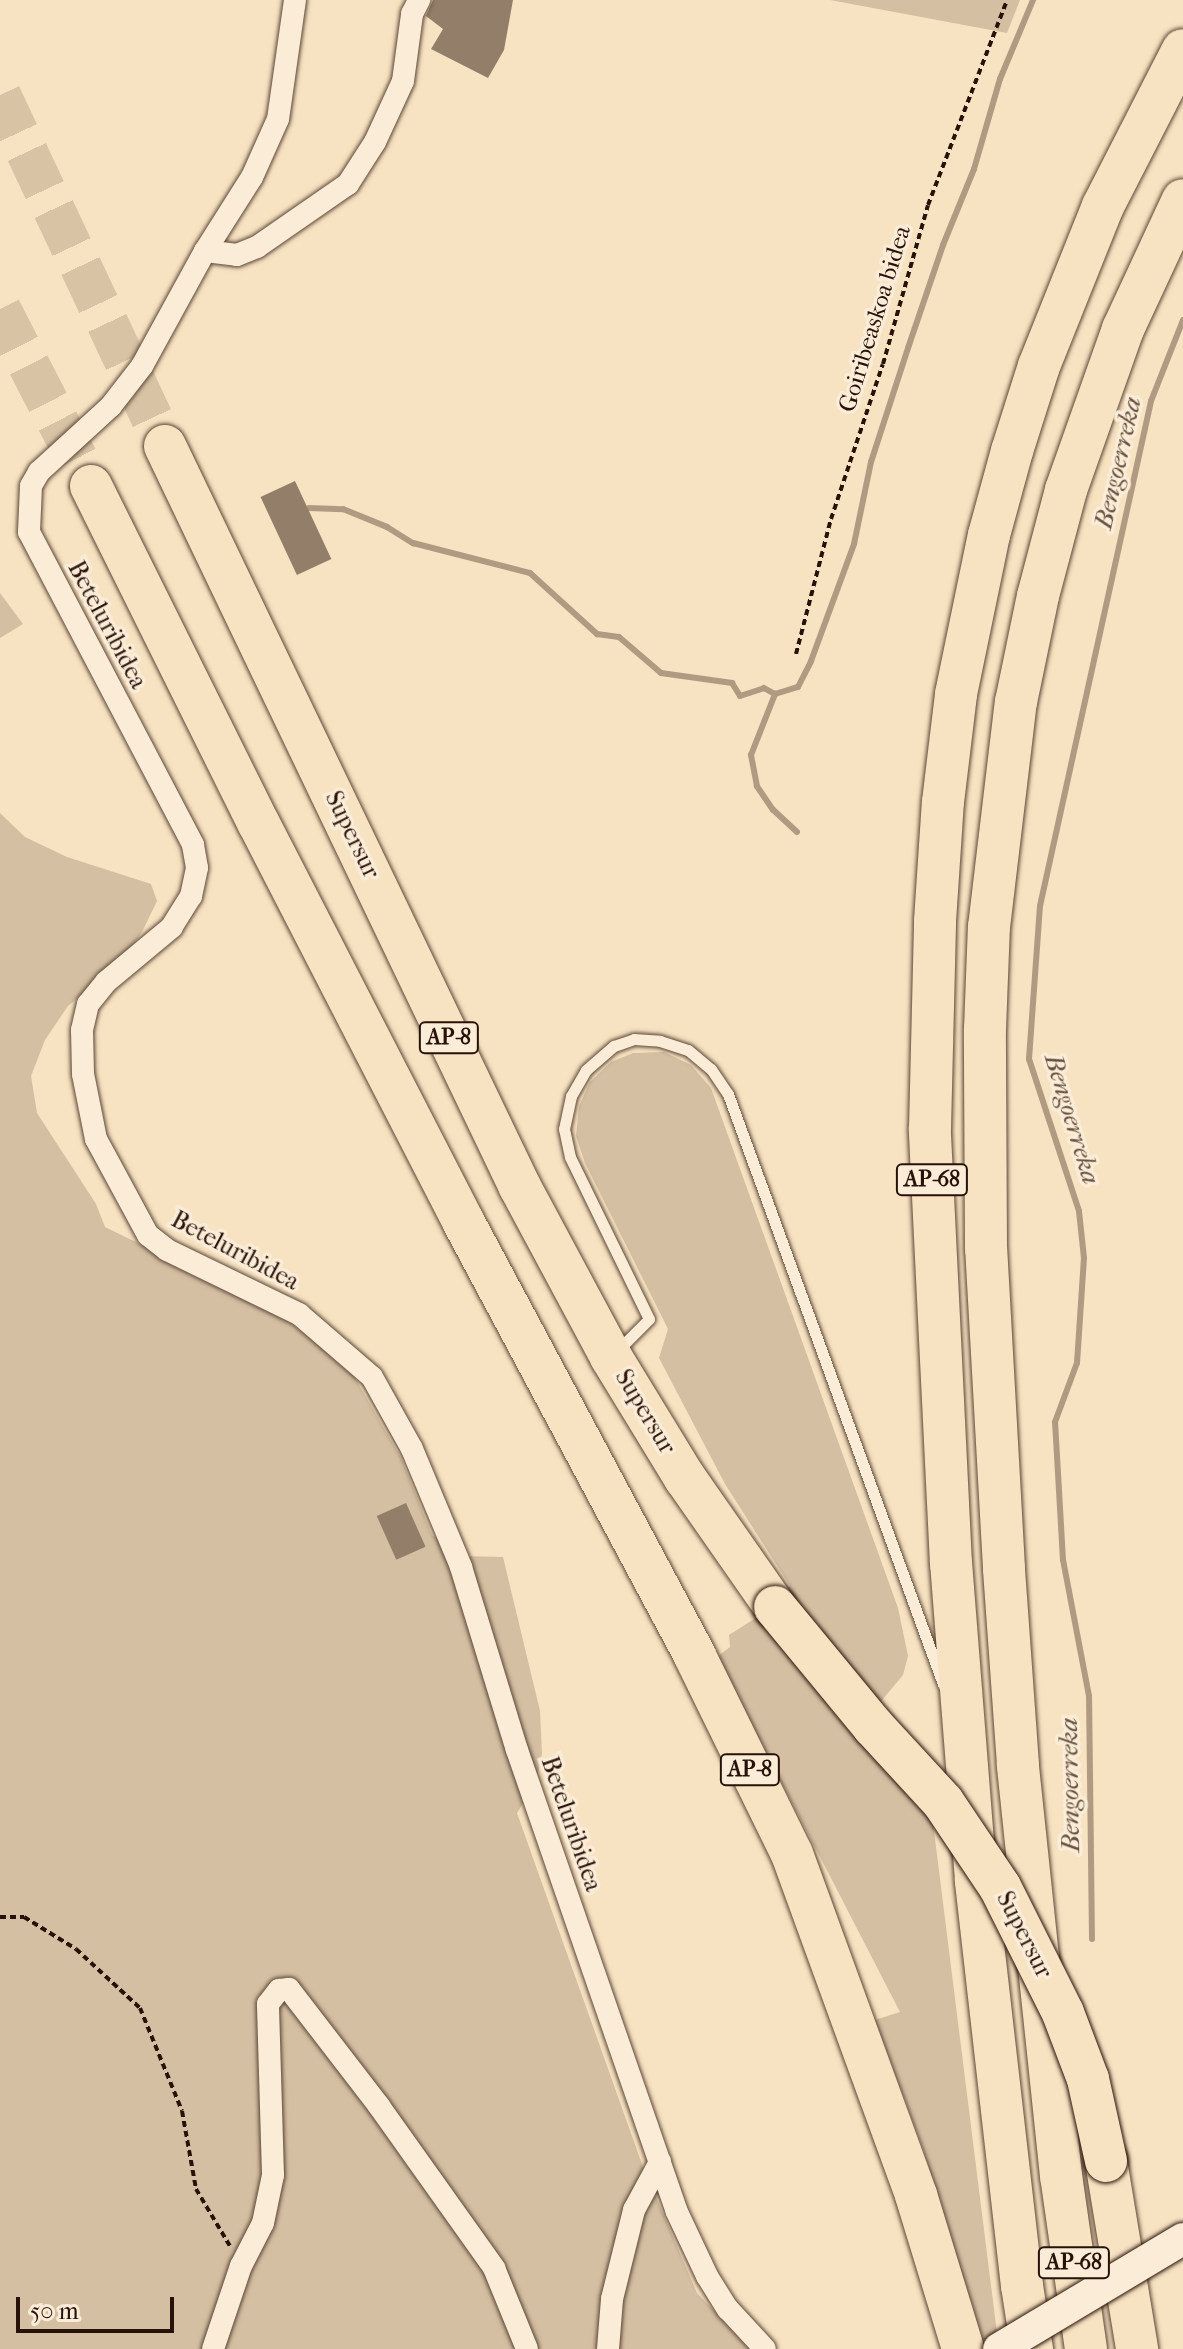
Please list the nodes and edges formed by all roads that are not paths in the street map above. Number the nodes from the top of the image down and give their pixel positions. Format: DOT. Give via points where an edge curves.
graph roads {
  1 [pos="295,0"];
  2 [pos="419,0"];
  3 [pos="1183,50"];
  4 [pos="1183,200"];
  5 [pos="205,251"];
  6 [pos="165,446"];
  7 [pos="91,486"];
  8 [pos="611,1357"];
  9 [pos="964,1741"];
  10 [pos="660,2162"];
  11 [pos="1183,2239"];
  12 [pos="213,2349"];
  13 [pos="527,2349"];
  14 [pos="608,2349"];
  15 [pos="765,2349"];
  16 [pos="963,2349"];
  17 [pos="999,2349"];
  18 [pos="1032,2349"];
  19 [pos="1086,2349"];
  20 [pos="1137,2349"];
  1 -- 5 [label="street, Beteluribidea" via="278,119 252,177"];
  2 -- 5 [label="street" via="412,14 403,81 375,142 348,184 257,247 237,255"];
  3 -- 9 [label="highway, AP-68" via="1103,206 1039,366 989,535 949,739 935,921 930,1129 942,1431"];
  4 -- 19 [label="highway, AP-68" via="1123,329 1066,490 1016,702 989,927 986,1249 1005,1583 1018,1765 1061,2176"];
  5 -- 10 [label="street, Beteluribidea" via="142,366 111,406 39,472 27,510 29,532 193,845 197,868 191,896 172,927 106,982 88,1004 82,1030 83,1074 96,1139 148,1235 181,1257 299,1314 372,1377 406,1437 461,1567 517,1750"];
  6 -- 8 [label="highway, Supersur / AP-8" via="520,1187"];
  7 -- 16 [label="highway, AP-8" via="386,1071 695,1656 792,1854 916,2195"];
  8 -- 9 [label="lane" via="649,1319 570,1157 564,1129 571,1096 586,1070 614,1046 634,1039 660,1041 688,1050 711,1069 728,1094"];
  8 -- 20 [label="highway, Supersur / AP-8, bridge" via="685,1478 775,1607 943,1802 1000,1887 1063,2013 1088,2079"];
  9 -- 18 [label="highway, AP-68"];
  10 -- 14 [label="street" via="634,2210 612,2299"];
  10 -- 15 [label="street, Beteluribidea" via="707,2276 747,2333"];
  11 -- 17 [label="street, bridge"];
  12 -- 13 [label="street" via="241,2266 263,2223 273,2175 268,2004 279,1990 289,1989 494,2268"];
}
